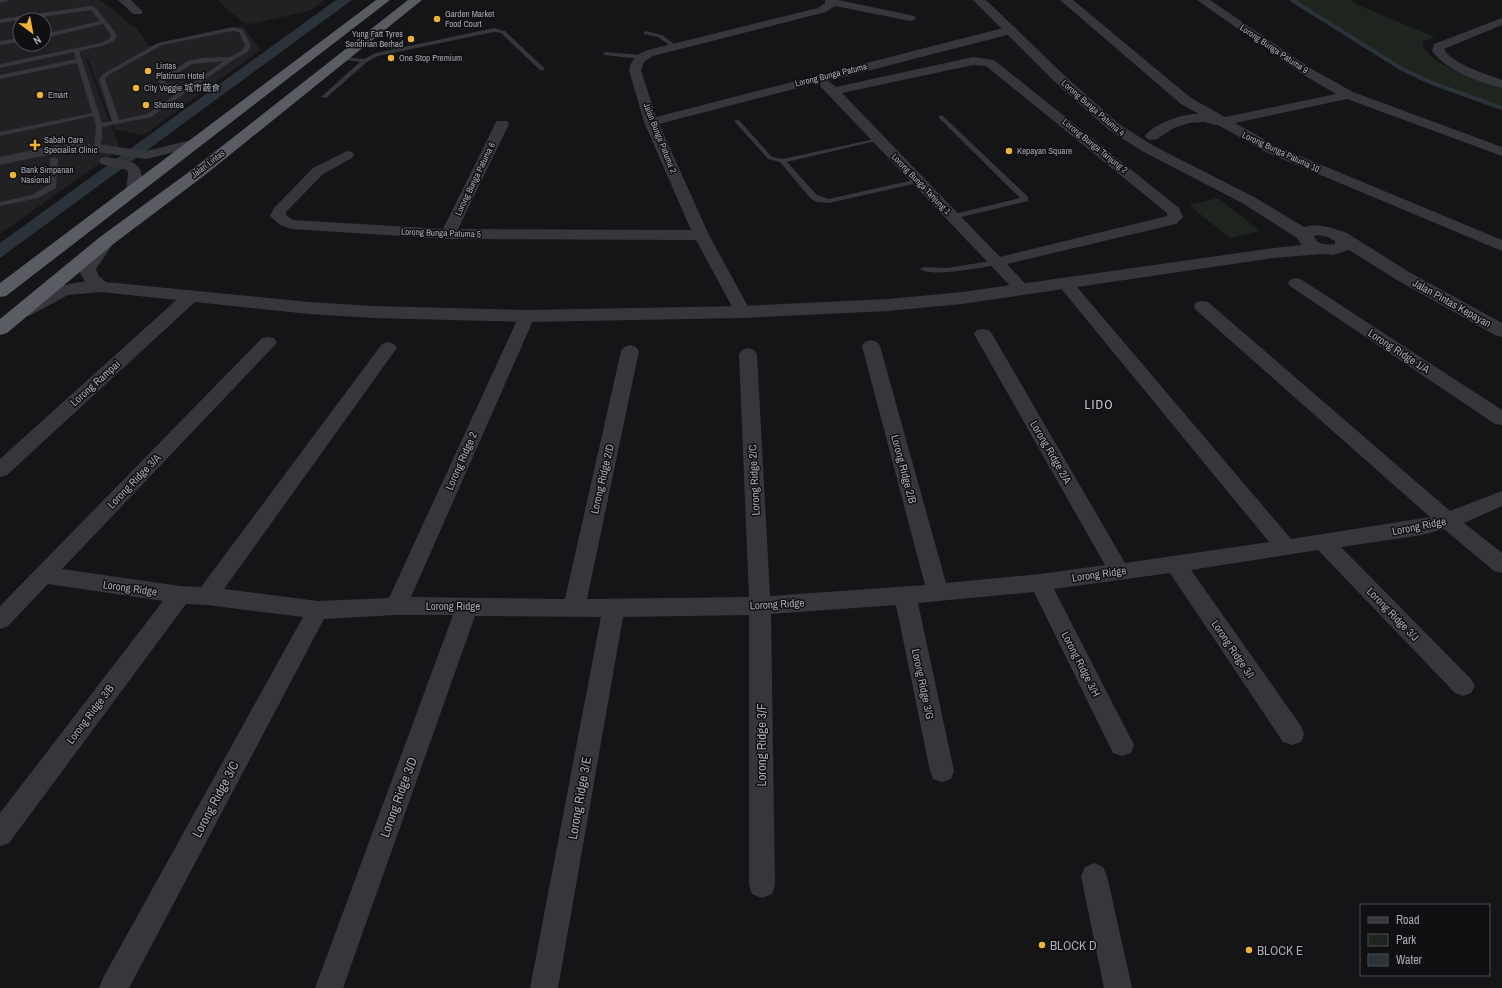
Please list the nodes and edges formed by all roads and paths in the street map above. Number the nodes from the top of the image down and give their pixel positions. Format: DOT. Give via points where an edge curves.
graph roads {
  1 [pos="124,0"];
  2 [pos="384,0"];
  3 [pos="416,0"];
  4 [pos="979,0"];
  5 [pos="1066,0"];
  6 [pos="1203,0"];
  7 [pos="831,1"];
  8 [pos="137,12"];
  9 [pos="910,18"];
  10 [pos="0,21"];
  11 [pos="1502,21"];
  12 [pos="104,22"];
  13 [pos="1011,30"];
  14 [pos="646,33"];
  15 [pos="52,34"];
  16 [pos="12,41"];
  17 [pos="0,43"];
  18 [pos="361,44"];
  19 [pos="674,46"];
  20 [pos="404,48"];
  21 [pos="76,50"];
  22 [pos="606,54"];
  23 [pos="641,57"];
  24 [pos="342,58"];
  25 [pos="231,59"];
  26 [pos="80,60"];
  27 [pos="365,61"];
  28 [pos="0,66"];
  29 [pos="542,68"];
  30 [pos="0,77"];
  31 [pos="820,78"];
  32 [pos="1502,84"];
  33 [pos="833,91"];
  34 [pos="179,94"];
  35 [pos="1348,94"];
  36 [pos="324,97"];
  37 [pos="95,114"];
  38 [pos="941,117"];
  39 [pos="737,121"];
  40 [pos="116,122"];
  41 [pos="651,122"];
  42 [pos="1221,122"];
  43 [pos="502,124"];
  44 [pos="99,126"];
  45 [pos="0,134"];
  46 [pos="1152,136"];
  47 [pos="878,139"];
  48 [pos="195,143"];
  49 [pos="1502,152"];
  50 [pos="101,154"];
  51 [pos="347,155"];
  52 [pos="54,159"];
  53 [pos="0,161"];
  54 [pos="782,161"];
  55 [pos="0,171"];
  56 [pos="199,172"];
  57 [pos="918,181"];
  58 [pos="133,191"];
  59 [pos="1248,200"];
  60 [pos="120,201"];
  61 [pos="0,204"];
  62 [pos="953,217"];
  63 [pos="448,234"];
  64 [pos="701,235"];
  65 [pos="1306,237"];
  66 [pos="106,241"];
  67 [pos="1331,242"];
  68 [pos="1502,246"];
  69 [pos="1274,253"];
  70 [pos="997,262"];
  71 [pos="924,269"];
  72 [pos="1065,283"];
  73 [pos="1296,283"];
  74 [pos="101,287"];
  75 [pos="1022,289"];
  76 [pos="0,292"];
  77 [pos="190,296"];
  78 [pos="1202,306"];
  79 [pos="22,312"];
  80 [pos="743,312"];
  81 [pos="527,316"];
  82 [pos="0,328"];
  83 [pos="1502,331"];
  84 [pos="983,334"];
  85 [pos="268,342"];
  86 [pos="871,346"];
  87 [pos="388,348"];
  88 [pos="630,351"];
  89 [pos="748,354"];
  90 [pos="1502,418"];
  91 [pos="0,470"];
  92 [pos="1502,498"];
  93 [pos="1448,521"];
  94 [pos="1324,542"];
  95 [pos="1285,546"];
  96 [pos="1175,564"];
  97 [pos="1502,565"];
  98 [pos="1119,571"];
  99 [pos="43,576"];
  100 [pos="1040,582"];
  101 [pos="938,592"];
  102 [pos="180,595"];
  103 [pos="207,596"];
  104 [pos="905,596"];
  105 [pos="396,606"];
  106 [pos="467,606"];
  107 [pos="760,606"];
  108 [pos="574,608"];
  109 [pos="614,608"];
  110 [pos="318,610"];
  111 [pos="0,620"];
  112 [pos="1463,686"];
  113 [pos="1292,734"];
  114 [pos="1122,746"];
  115 [pos="942,771"];
  116 [pos="0,834"];
  117 [pos="1094,876"];
  118 [pos="762,885"];
  119 [pos="113,988"];
  120 [pos="329,988"];
  121 [pos="544,988"];
  122 [pos="1118,988"];
  1 -- 8 [label="street"];
  2 -- 48 [label="highway"];
  3 -- 18 [label="highway, Jalan Lintas"];
  4 -- 13 [label="street, Lorong Bunga Patuma 4"];
  5 -- 42 [label="street, Lorong Bunga Patuma 10" via="1186,102"];
  6 -- 35 [label="street, Lorong Bunga Patuma 9" via="1306,71"];
  7 -- 9 [label="street"];
  7 -- 19 [label="street" via="828,8 822,10"];
  10 -- 12 [label="lane" via="91,8"];
  11 -- 32 [label="street" via="1438,47 1442,55 1458,65"];
  12 -- 15 [label="lane"];
  12 -- 21 [label="lane" via="114,35 112,40"];
  13 -- 31 [label="street, Lorong Bunga Patuma"];
  13 -- 59 [label="street, Lorong Bunga Patuma 4" via="1060,79 1114,127 1147,148"];
  14 -- 19 [label="lane" via="660,36"];
  16 -- 17 [label="lane"];
  18 -- 20 [label="lane"];
  18 -- 24 [label="highway, Jalan Lintas"];
  19 -- 23 [label="street"];
  20 -- 27 [label="lane" via="376,55"];
  20 -- 29 [label="lane" via="499,30"];
  21 -- 26 [label="lane"];
  21 -- 28 [label="lane"];
  22 -- 23 [label="lane"];
  23 -- 41 [label="street, Jalan Bunga Patuma 2" via="635,70"];
  24 -- 27 [label="lane"];
  24 -- 56 [label="highway, Jalan Lintas"];
  25 -- 34 [label="lane"];
  25 -- 34 [label="lane" via="190,62 162,80 163,84"];
  25 -- 40 [label="lane" via="249,48 238,29 160,44 150,49 102,79"];
  26 -- 30 [label="lane"];
  26 -- 37 [label="lane"];
  27 -- 36 [label="lane"];
  31 -- 33 [label="street, Lorong Bunga Tanjung 1"];
  31 -- 41 [label="street, Lorong Bunga Patuma"];
  33 -- 47 [label="street, Lorong Bunga Tanjung 1"];
  33 -- 70 [label="street, Lorong Bunga Tanjung 2" via="973,61 990,63 1176,214 1176,218 1171,221"];
  34 -- 40 [label="lane" via="148,116"];
  35 -- 42 [label="street"];
  35 -- 49 [label="street, Lorong Bunga Patuma 9"];
  37 -- 44 [label="lane"];
  37 -- 45 [label="lane"];
  38 -- 62 [label="lane" via="1025,199"];
  39 -- 54 [label="lane" via="770,158"];
  40 -- 44 [label="lane"];
  41 -- 64 [label="street, Jalan Bunga Patuma 2"];
  42 -- 46 [label="street" via="1201,118 1178,122 1164,127"];
  42 -- 68 [label="street, Lorong Bunga Patuma 10" via="1294,160"];
  43 -- 63 [label="street, Lorong Bunga Patuma 6"];
  44 -- 50 [label="lane"];
  47 -- 54 [label="lane"];
  47 -- 57 [label="street, Lorong Bunga Tanjung 1"];
  48 -- 50 [label="street" via="146,155 119,151"];
  48 -- 58 [label="highway"];
  50 -- 52 [label="street"];
  50 -- 53 [label="street" via="62,148"];
  50 -- 58 [label="street" via="135,169"];
  51 -- 63 [label="street, Lorong Bunga Patuma 5" via="328,164 309,179 279,211 278,216 281,220 291,224"];
  52 -- 55 [label="street"];
  52 -- 61 [label="lane" via="53,186 48,191"];
  54 -- 57 [label="lane" via="814,197 820,200 828,201"];
  56 -- 60 [label="highway" via="172,172"];
  56 -- 66 [label="highway, Jalan Lintas"];
  57 -- 62 [label="street, Lorong Bunga Tanjung 1"];
  58 -- 60 [label="highway"];
  59 -- 65 [label="street"];
  59 -- 67 [label="street" via="1288,217"];
  60 -- 76 [label="highway"];
  62 -- 70 [label="street, Lorong Bunga Tanjung 1"];
  63 -- 64 [label="street, Lorong Bunga Patuma 5"];
  64 -- 80 [label="street, Jalan Bunga Patuma 2"];
  65 -- 67 [label="street" via="1312,245"];
  65 -- 69 [label="street"];
  66 -- 74 [label="street" via="87,269 91,278"];
  66 -- 79 [label="highway, Jalan Lintas"];
  67 -- 69 [label="street"];
  67 -- 83 [label="street, Jalan Pintas Kepayan" via="1403,276"];
  69 -- 72 [label="street"];
  70 -- 71 [label="lane" via="947,270"];
  70 -- 75 [label="street, Lorong Bunga Tanjung 1"];
  72 -- 75 [label="street"];
  72 -- 95 [label="street"];
  73 -- 90 [label="street, Lorong Ridge 1/A"];
  74 -- 77 [label="street"];
  74 -- 79 [label="street" via="62,291"];
  75 -- 80 [label="street" via="925,302"];
  77 -- 81 [label="street" via="373,312"];
  77 -- 91 [label="street, Lorong Rampai"];
  78 -- 93 [label="street"];
  79 -- 82 [label="highway, Jalan Lintas"];
  80 -- 81 [label="street"];
  81 -- 105 [label="street, Lorong Ridge 2"];
  84 -- 98 [label="street, Lorong Ridge 2/A"];
  85 -- 99 [label="street, Lorong Ridge 3/A"];
  86 -- 101 [label="street, Lorong Ridge 2/B"];
  87 -- 103 [label="street"];
  88 -- 108 [label="street, Lorong Ridge 2/D"];
  89 -- 107 [label="street, Lorong Ridge 2/C"];
  92 -- 93 [label="street, Lorong Ridge"];
  93 -- 94 [label="street, Lorong Ridge"];
  93 -- 97 [label="street"];
  94 -- 95 [label="street, Lorong Ridge"];
  94 -- 112 [label="street, Lorong Ridge 3/J"];
  95 -- 96 [label="street, Lorong Ridge"];
  96 -- 98 [label="street, Lorong Ridge"];
  96 -- 113 [label="street, Lorong Ridge 3/I"];
  98 -- 100 [label="street, Lorong Ridge"];
  99 -- 102 [label="street, Lorong Ridge"];
  99 -- 111 [label="street, Lorong Ridge 3/A"];
  100 -- 101 [label="street, Lorong Ridge"];
  100 -- 114 [label="street, Lorong Ridge 3/H"];
  101 -- 104 [label="street, Lorong Ridge"];
  102 -- 103 [label="street, Lorong Ridge"];
  102 -- 116 [label="street, Lorong Ridge 3/B"];
  103 -- 110 [label="street, Lorong Ridge"];
  104 -- 107 [label="street, Lorong Ridge"];
  104 -- 115 [label="street, Lorong Ridge 3/G"];
  105 -- 106 [label="street, Lorong Ridge"];
  105 -- 110 [label="street, Lorong Ridge"];
  106 -- 108 [label="street, Lorong Ridge"];
  106 -- 120 [label="street, Lorong Ridge 3/D"];
  107 -- 109 [label="street, Lorong Ridge"];
  107 -- 118 [label="street, Lorong Ridge 3/F"];
  108 -- 109 [label="street, Lorong Ridge"];
  109 -- 121 [label="street, Lorong Ridge 3/E"];
  110 -- 119 [label="street, Lorong Ridge 3/C"];
  117 -- 122 [label="street"];
}
